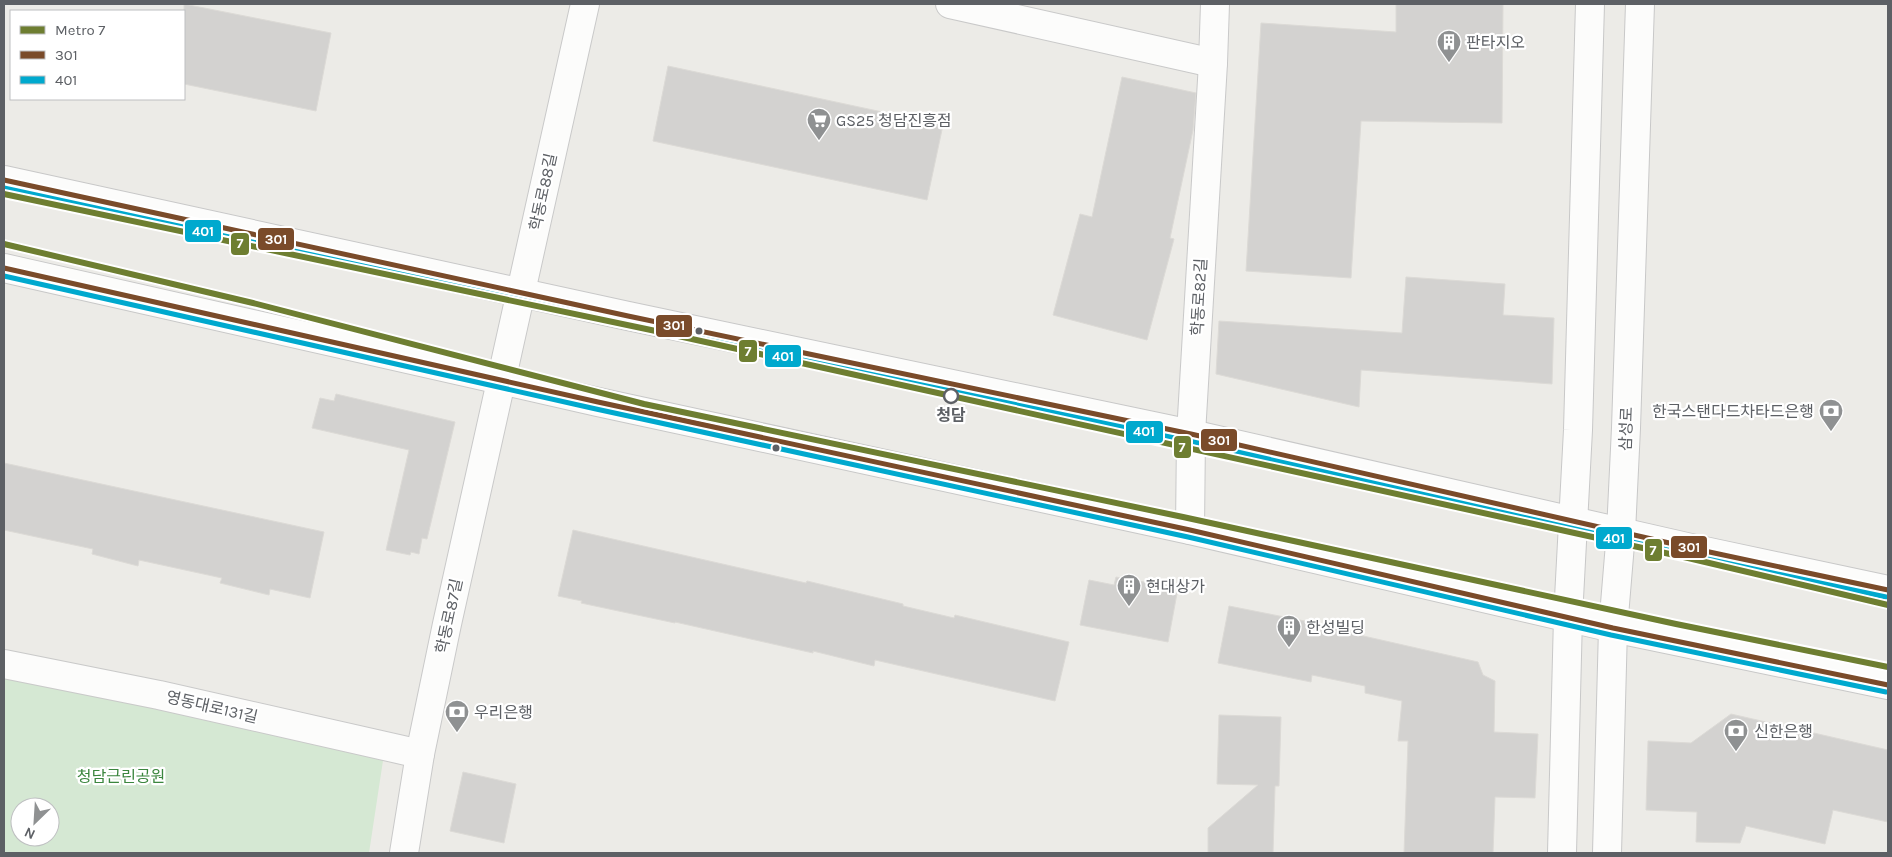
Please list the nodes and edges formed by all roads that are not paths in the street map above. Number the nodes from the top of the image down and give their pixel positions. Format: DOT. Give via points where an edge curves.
graph roads {
  1 [pos="585,4"];
  2 [pos="950,4"];
  3 [pos="1215,4"];
  4 [pos="1590,4"];
  5 [pos="1640,4"];
  6 [pos="1213,63"];
  7 [pos="4,180"];
  8 [pos="4,268"];
  9 [pos="521,292"];
  10 [pos="501,380"];
  11 [pos="1192,434"];
  12 [pos="1572,520"];
  13 [pos="1190,530"];
  14 [pos="1621,532"];
  15 [pos="1888,590"];
  16 [pos="1568,617"];
  17 [pos="1613,628"];
  18 [pos="4,664"];
  19 [pos="1888,685"];
  20 [pos="420,754"];
  21 [pos="404,853"];
  22 [pos="1562,853"];
  23 [pos="1607,853"];
  1 -- 9 [label="main road, 학동로88길"];
  2 -- 6 [label="main road"];
  3 -- 6 [label="main road, 학동로82길"];
  4 -- 12 [label="main road" via="1578,430"];
  5 -- 14 [label="main road, 삼성로"];
  6 -- 11 [label="main road, 학동로82길"];
  7 -- 9 [label="main road"];
  8 -- 10 [label="main road"];
  9 -- 10 [label="main road, 학동로88길"];
  9 -- 11 [label="main road"];
  10 -- 13 [label="main road"];
  10 -- 20 [label="main road, 학동로87길"];
  11 -- 12 [label="main road"];
  11 -- 13 [label="main road, 학동로82길"];
  12 -- 14 [label="main road"];
  12 -- 16 [label="main road"];
  13 -- 16 [label="main road"];
  14 -- 15 [label="main road"];
  14 -- 17 [label="main road, 삼성로"];
  16 -- 17 [label="main road"];
  16 -- 22 [label="main road"];
  17 -- 19 [label="main road"];
  17 -- 23 [label="main road, 삼성로"];
  18 -- 20 [label="main road, 영동대로131길"];
  20 -- 21 [label="main road, 학동로87길"];
}
